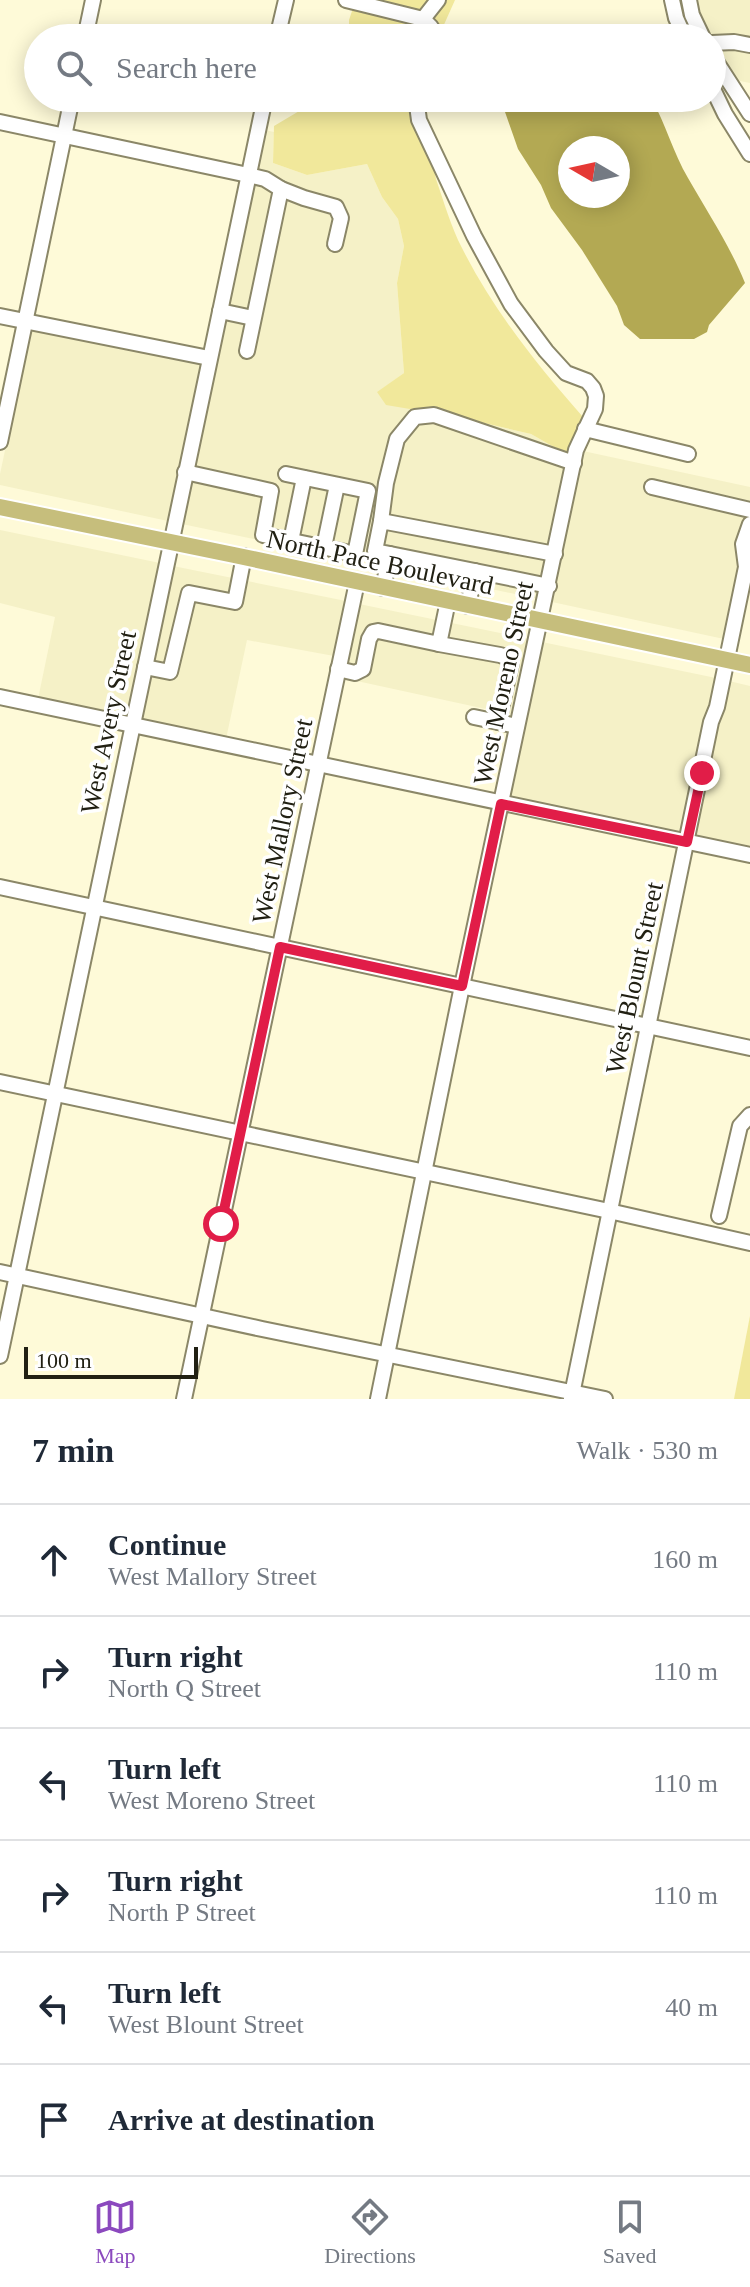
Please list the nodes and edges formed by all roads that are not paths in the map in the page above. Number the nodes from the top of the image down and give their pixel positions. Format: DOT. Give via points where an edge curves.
graph roads {
  1 [pos="93,0"];
  2 [pos="286,0"];
  3 [pos="346,0"];
  4 [pos="438,0"];
  5 [pos="672,0"];
  6 [pos="689,0"];
  7 [pos="423,19"];
  8 [pos="88,24"];
  9 [pos="280,24"];
  10 [pos="428,24"];
  11 [pos="679,24"];
  12 [pos="696,24"];
  13 [pos="726,42"];
  14 [pos="750,45"];
  15 [pos="726,77"];
  16 [pos="69,112"];
  17 [pos="262,112"];
  18 [pos="418,112"];
  19 [pos="724,112"];
  20 [pos="750,114"];
  21 [pos="0,122"];
  22 [pos="64,135"];
  23 [pos="750,154"];
  24 [pos="248,175"];
  25 [pos="281,189"];
  26 [pos="335,244"];
  27 [pos="220,311"];
  28 [pos="0,316"];
  29 [pos="253,318"];
  30 [pos="26,321"];
  31 [pos="247,351"];
  32 [pos="209,358"];
  33 [pos="585,429"];
  34 [pos="0,442"];
  35 [pos="688,454"];
  36 [pos="574,463"];
  37 [pos="185,472"];
  38 [pos="286,474"];
  39 [pos="304,478"];
  40 [pos="337,485"];
  41 [pos="652,487"];
  42 [pos="0,507"];
  43 [pos="750,510"];
  44 [pos="381,521"];
  45 [pos="750,524"];
  46 [pos="291,541"];
  47 [pos="171,542"];
  48 [pos="324,547"];
  49 [pos="390,554"];
  50 [pos="555,554"];
  51 [pos="244,556"];
  52 [pos="748,564"];
  53 [pos="475,571"];
  54 [pos="357,582"];
  55 [pos="549,586"];
  56 [pos="383,588"];
  57 [pos="448,601"];
  58 [pos="468,606"];
  59 [pos="540,621"];
  60 [pos="439,644"];
  61 [pos="727,660"];
  62 [pos="750,665"];
  63 [pos="145,667"];
  64 [pos="338,669"];
  65 [pos="0,697"];
  66 [pos="474,717"];
  67 [pos="498,722"];
  68 [pos="132,725"];
  69 [pos="517,726"];
  70 [pos="318,764"];
  71 [pos="501,804"];
  72 [pos="687,842"];
  73 [pos="750,855"];
  74 [pos="0,887"];
  75 [pos="94,907"];
  76 [pos="280,947"];
  77 [pos="462,986"];
  78 [pos="649,1026"];
  79 [pos="750,1048"];
  80 [pos="0,1082"];
  81 [pos="56,1093"];
  82 [pos="750,1115"];
  83 [pos="241,1133"];
  84 [pos="425,1172"];
  85 [pos="609,1211"];
  86 [pos="719,1216"];
  87 [pos="750,1243"];
  88 [pos="0,1272"];
  89 [pos="17,1276"];
  90 [pos="202,1315"];
  91 [pos="387,1354"];
  92 [pos="0,1356"];
  93 [pos="572,1396"];
  94 [pos="184,1399"];
  95 [pos="378,1399"];
  96 [pos="605,1399"];
  1 -- 8 [label="street"];
  2 -- 9 [label="street"];
  3 -- 7 [label="street"];
  4 -- 7 [label="street"];
  5 -- 11 [label="street"];
  6 -- 12 [label="street"];
  7 -- 10 [label="street"];
  13 -- 14 [label="street"];
  15 -- 20 [label="street"];
  16 -- 22 [label="street"];
  17 -- 24 [label="street, West Avery Street"];
  18 -- 33 [label="street, West Moreno Street" via="481,249 523,322 566,373 587,381 596,396"];
  19 -- 23 [label="street"];
  21 -- 22 [label="street"];
  22 -- 24 [label="street"];
  22 -- 30 [label="street"];
  24 -- 25 [label="street"];
  24 -- 27 [label="street, West Avery Street"];
  25 -- 26 [label="street" via="336,207 341,218"];
  25 -- 29 [label="street"];
  27 -- 29 [label="street"];
  27 -- 32 [label="street, West Avery Street"];
  28 -- 30 [label="street"];
  29 -- 31 [label="street"];
  30 -- 32 [label="street"];
  30 -- 34 [label="street"];
  32 -- 37 [label="street, West Avery Street"];
  33 -- 35 [label="street"];
  33 -- 36 [label="street, West Moreno Street"];
  36 -- 44 [label="street" via="434,415 415,417 397,439"];
  36 -- 50 [label="street, West Moreno Street"];
  37 -- 46 [label="street" via="271,491 263,535"];
  37 -- 47 [label="street, West Avery Street"];
  38 -- 39 [label="street"];
  39 -- 40 [label="street"];
  39 -- 46 [label="street"];
  40 -- 48 [label="street"];
  40 -- 48 [label="street" via="368,491 355,554"];
  41 -- 43 [label="street"];
  42 -- 47 [label="main road, North Pace Boulevard"];
  44 -- 49 [label="street" via="375,551"];
  44 -- 50 [label="street"];
  45 -- 52 [label="street, West Blount Street" via="743,544"];
  46 -- 48 [label="street"];
  47 -- 51 [label="main road, North Pace Boulevard"];
  47 -- 63 [label="street, West Avery Street"];
  49 -- 53 [label="street"];
  49 -- 56 [label="street"];
  50 -- 55 [label="street, West Moreno Street"];
  51 -- 54 [label="main road, North Pace Boulevard"];
  51 -- 63 [label="street" via="235,602 189,593 170,672"];
  52 -- 61 [label="street, West Blount Street"];
  53 -- 55 [label="street"];
  53 -- 58 [label="street"];
  54 -- 56 [label="main road, North Pace Boulevard"];
  54 -- 64 [label="street, West Mallory Street"];
  55 -- 59 [label="street, West Moreno Street"];
  56 -- 57 [label="main road, North Pace Boulevard"];
  57 -- 58 [label="main road, North Pace Boulevard"];
  57 -- 60 [label="street"];
  58 -- 59 [label="main road, North Pace Boulevard"];
  59 -- 61 [label="main road, North Pace Boulevard"];
  59 -- 69 [label="street, West Moreno Street"];
  60 -- 64 [label="street" via="373,632 363,669"];
  60 -- 67 [label="street" via="509,658"];
  61 -- 62 [label="main road, North Pace Boulevard"];
  61 -- 72 [label="street, West Blount Street"];
  63 -- 68 [label="street, West Avery Street"];
  64 -- 70 [label="street, West Mallory Street"];
  65 -- 68 [label="street"];
  66 -- 67 [label="street"];
  67 -- 69 [label="street"];
  68 -- 70 [label="street"];
  68 -- 75 [label="street, West Avery Street"];
  69 -- 71 [label="street, West Moreno Street"];
  70 -- 71 [label="street"];
  70 -- 76 [label="street, West Mallory Street"];
  71 -- 72 [label="street"];
  71 -- 77 [label="street, West Moreno Street"];
  72 -- 73 [label="street"];
  72 -- 78 [label="street, West Blount Street"];
  74 -- 75 [label="street"];
  75 -- 76 [label="street"];
  75 -- 81 [label="street, West Avery Street"];
  76 -- 77 [label="street"];
  76 -- 83 [label="street, West Mallory Street"];
  77 -- 78 [label="street"];
  77 -- 84 [label="street, West Moreno Street"];
  78 -- 79 [label="street"];
  78 -- 85 [label="street, West Blount Street"];
  80 -- 81 [label="street"];
  81 -- 83 [label="street"];
  81 -- 89 [label="street, West Avery Street"];
  82 -- 86 [label="street" via="740,1126"];
  83 -- 84 [label="street"];
  83 -- 90 [label="street, West Mallory Street"];
  84 -- 85 [label="street"];
  84 -- 91 [label="street, West Moreno Street"];
  85 -- 87 [label="street"];
  85 -- 93 [label="street, West Blount Street"];
  88 -- 89 [label="street"];
  89 -- 90 [label="street"];
  89 -- 92 [label="street, West Avery Street"];
  90 -- 91 [label="street"];
  90 -- 94 [label="street, West Mallory Street"];
  91 -- 93 [label="street"];
  91 -- 95 [label="street, West Moreno Street"];
  93 -- 96 [label="street"];
}
